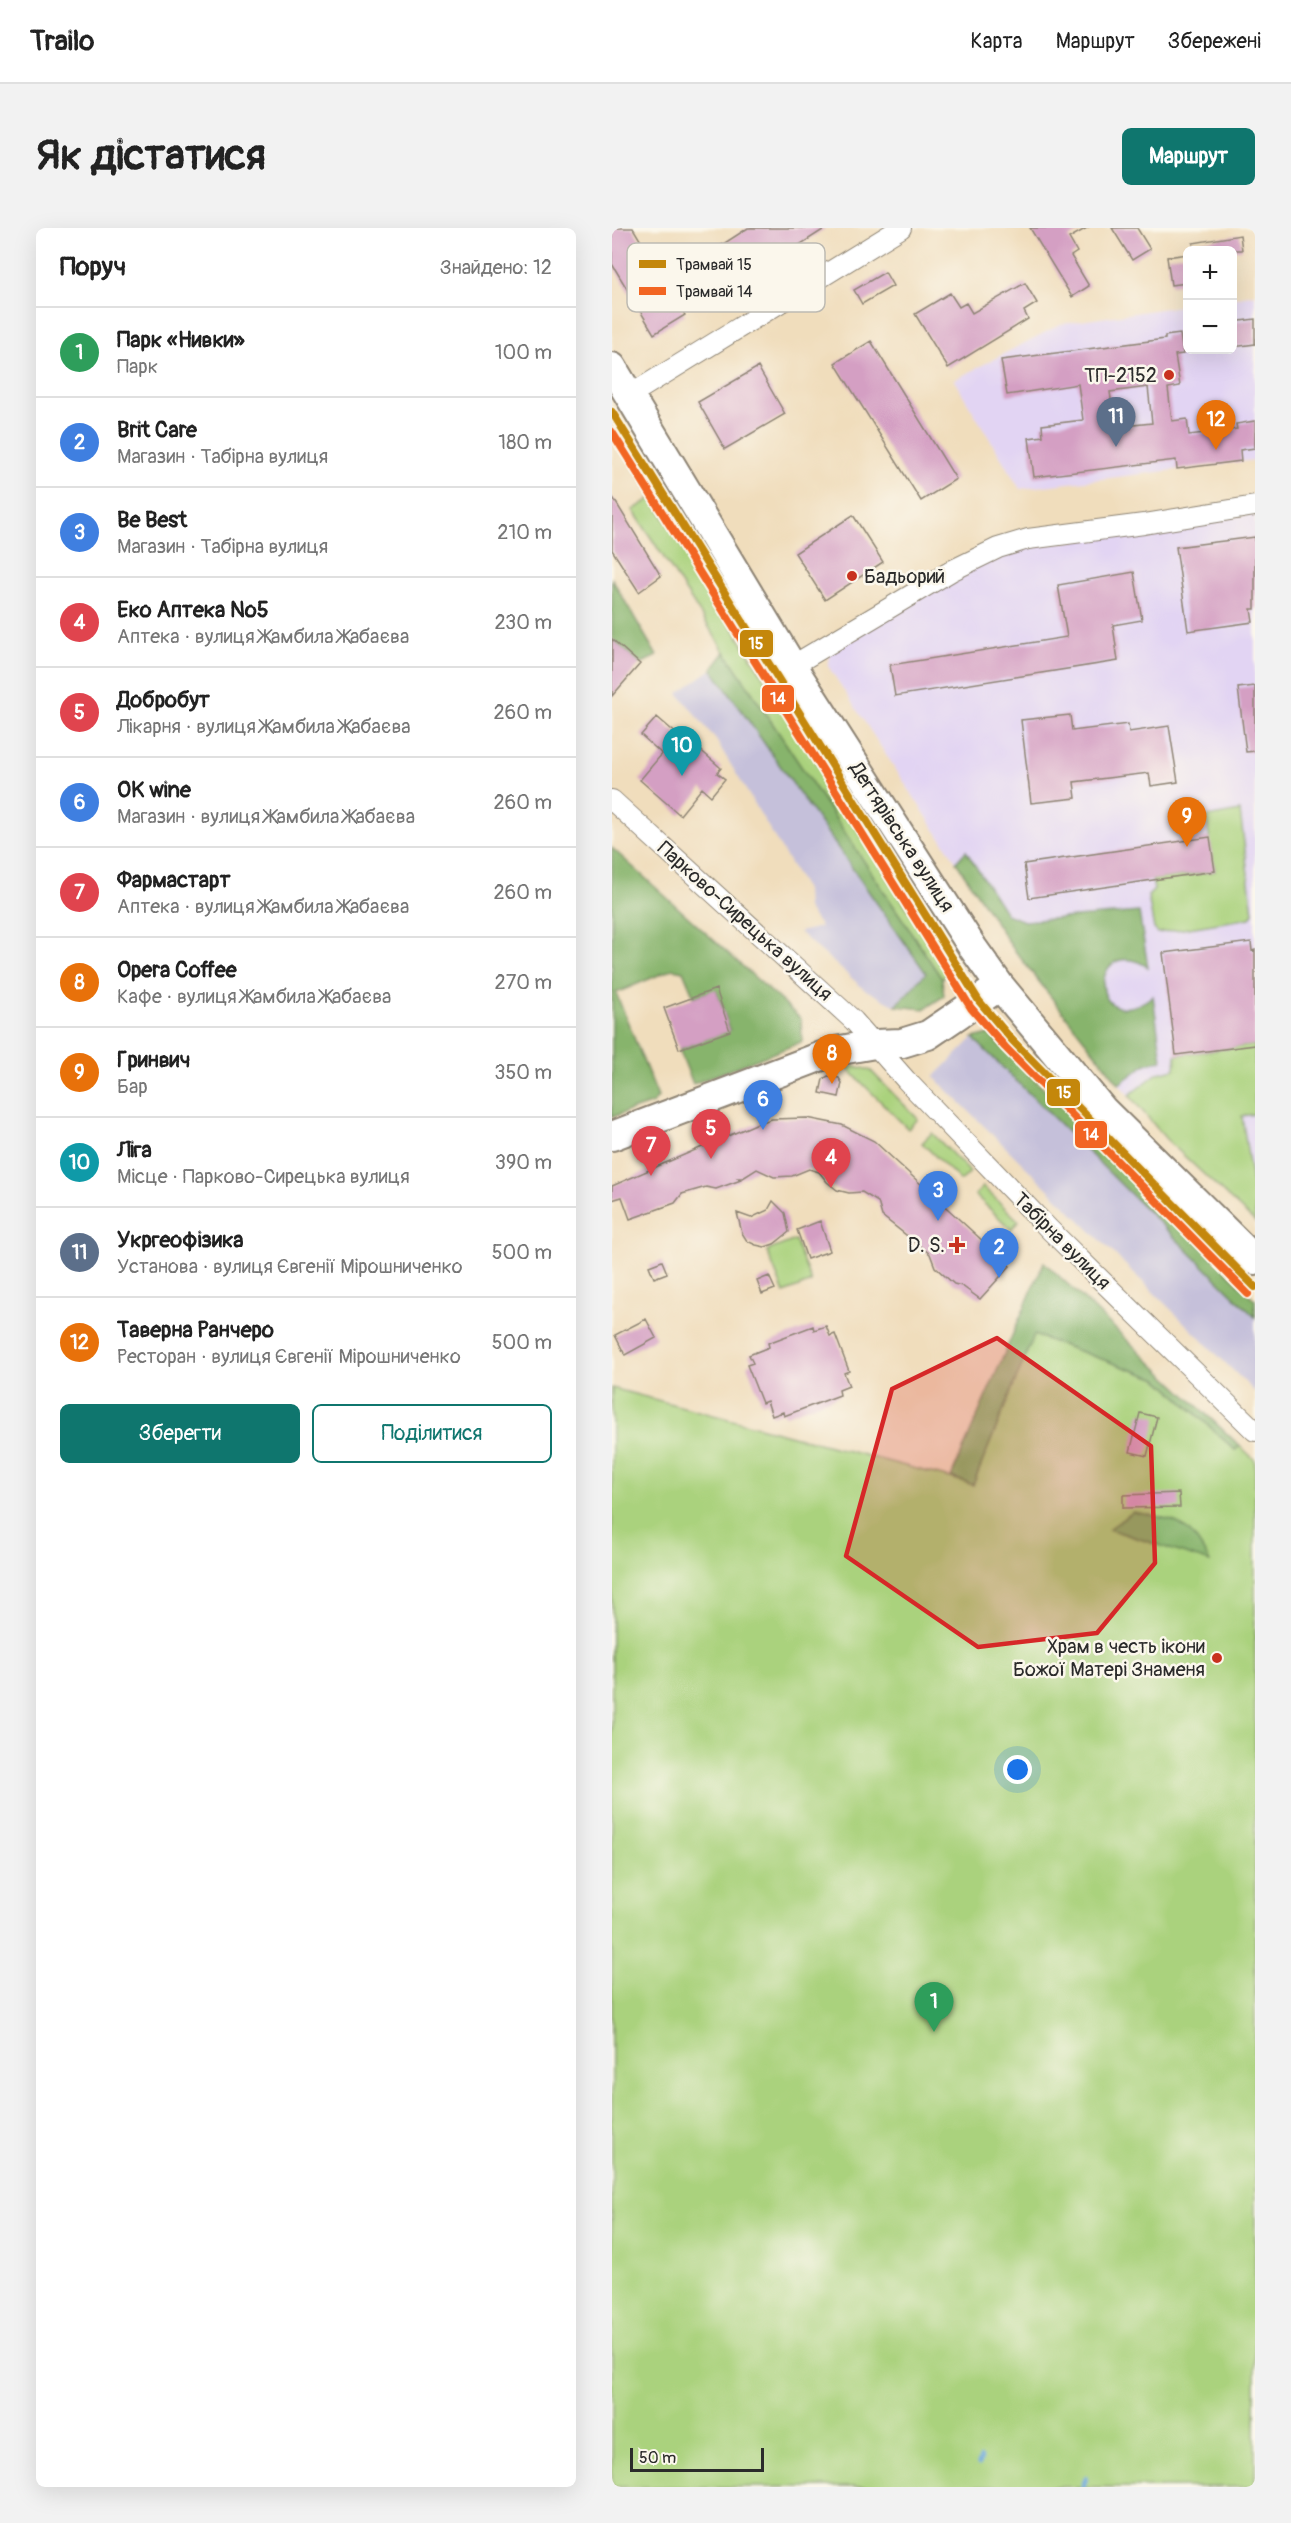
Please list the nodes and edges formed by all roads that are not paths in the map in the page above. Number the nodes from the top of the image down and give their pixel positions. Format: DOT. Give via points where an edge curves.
graph roads {
  1 [pos="902,228"];
  2 [pos="825,275"];
  3 [pos="765,312"];
  4 [pos="612,367"];
  5 [pos="630,395"];
  6 [pos="1255,506"];
  7 [pos="792,666"];
  8 [pos="612,800"];
  9 [pos="1000,986"];
  10 [pos="875,1044"];
  11 [pos="612,1136"];
  12 [pos="1255,1260"];
  13 [pos="1255,1431"];
  1 -- 2 [label="street"];
  3 -- 5 [label="street"];
  4 -- 5 [label="main road, Дегтярівська вулиця"];
  5 -- 7 [label="main road, Дегтярівська вулиця"];
  6 -- 7 [label="street" via="1028,539 998,548 953,570"];
  7 -- 9 [label="main road, Дегтярівська вулиця"];
  8 -- 10 [label="street, Парково-Сирецька вулиця"];
  9 -- 10 [label="main road" via="928,1035 902,1043"];
  9 -- 12 [label="main road, Дегтярівська вулиця" via="1102,1110"];
  10 -- 11 [label="main road" via="835,1051"];
  10 -- 13 [label="street, Табірна вулиця" via="1049,1229"];
}
